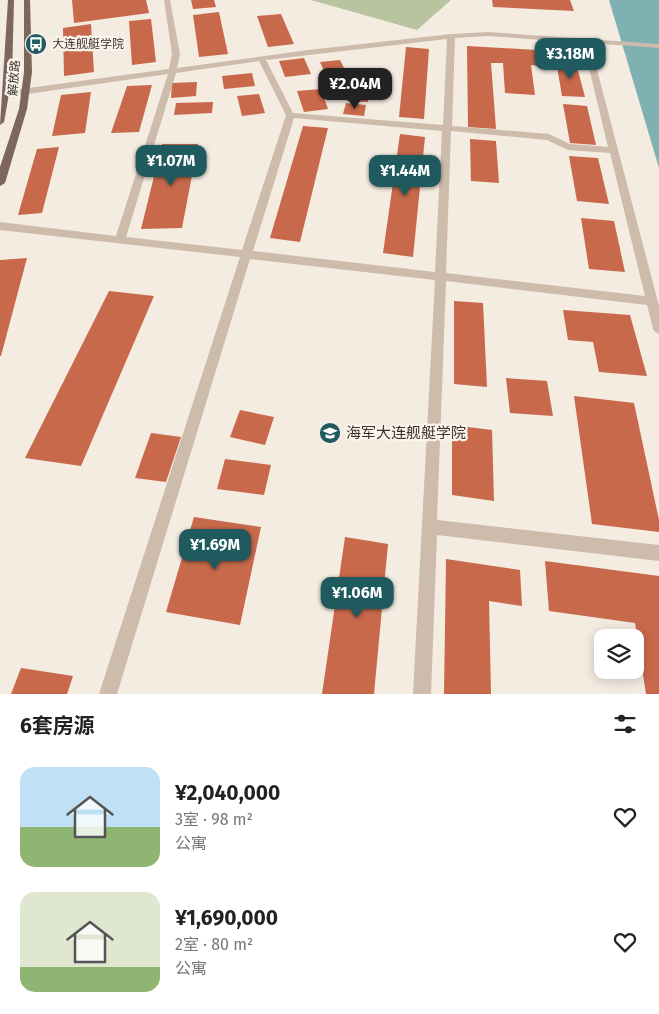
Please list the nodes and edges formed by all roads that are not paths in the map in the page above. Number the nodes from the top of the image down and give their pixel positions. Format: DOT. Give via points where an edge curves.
graph roads {
  1 [pos="11,0"];
  2 [pos="27,0"];
  3 [pos="166,0"];
  4 [pos="451,36"];
  5 [pos="586,41"];
  6 [pos="659,46"];
  7 [pos="261,58"];
  8 [pos="173,70"];
  9 [pos="26,91"];
  10 [pos="6,94"];
  11 [pos="290,115"];
  12 [pos="0,122"];
  13 [pos="448,128"];
  14 [pos="614,150"];
  15 [pos="0,184"];
  16 [pos="0,226"];
  17 [pos="120,240"];
  18 [pos="246,254"];
  19 [pos="441,277"];
  20 [pos="652,301"];
  21 [pos="659,328"];
  22 [pos="430,527"];
  23 [pos="659,553"];
  24 [pos="108,694"];
  25 [pos="422,694"];
  1 -- 10 [label="main road, 解放路"];
  2 -- 9 [label="main road, 解放路"];
  3 -- 8 [label="street" via="176,54"];
  4 -- 5 [label="street" via="488,34"];
  4 -- 7 [label="street"];
  4 -- 13 [label="street"];
  5 -- 6 [label="street"];
  5 -- 14 [label="street"];
  7 -- 8 [label="street"];
  7 -- 11 [label="street"];
  8 -- 9 [label="street"];
  8 -- 17 [label="street"];
  9 -- 10 [label="street"];
  9 -- 15 [label="main road, 解放路"];
  10 -- 12 [label="main road, 解放路"];
  11 -- 13 [label="street"];
  11 -- 18 [label="street"];
  13 -- 14 [label="street" via="549,137 568,147"];
  13 -- 19 [label="street"];
  14 -- 20 [label="street"];
  16 -- 17 [label="street"];
  17 -- 18 [label="street"];
  18 -- 19 [label="street"];
  18 -- 24 [label="street"];
  19 -- 20 [label="street"];
  19 -- 22 [label="street"];
  20 -- 21 [label="street"];
  22 -- 23 [label="street"];
  22 -- 25 [label="street"];
}
